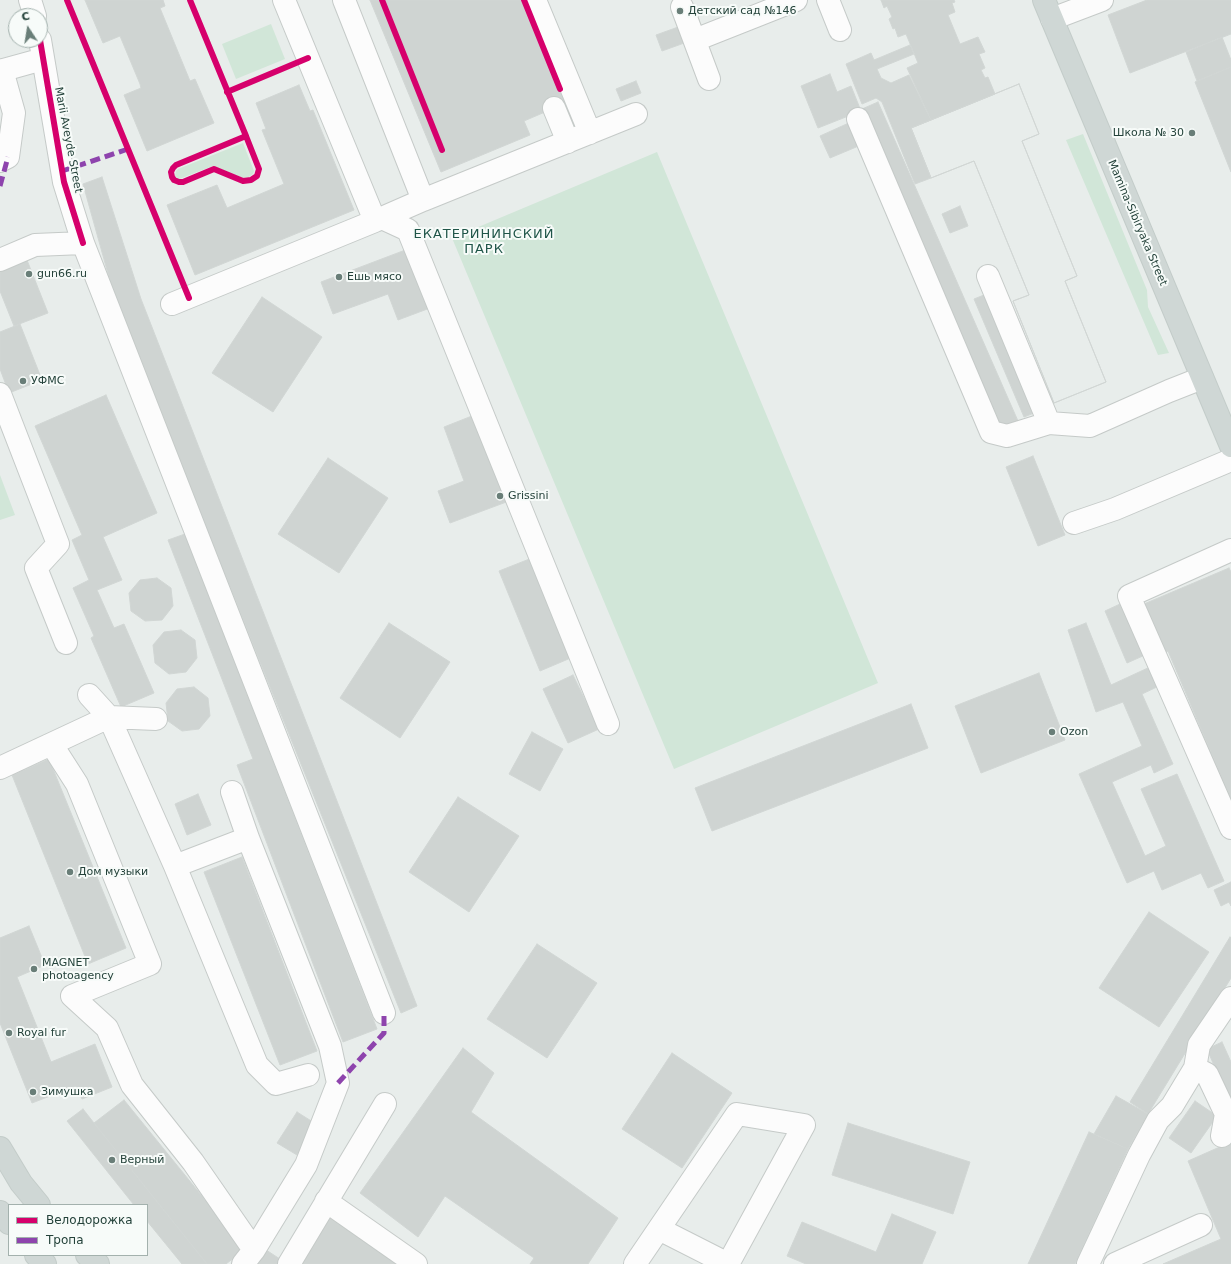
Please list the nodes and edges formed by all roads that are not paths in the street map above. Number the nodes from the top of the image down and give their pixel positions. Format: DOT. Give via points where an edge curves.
graph roads {
  1 [pos="284,0"];
  2 [pos="344,0"];
  3 [pos="535,0"];
  4 [pos="796,0"];
  5 [pos="828,0"];
  6 [pos="1102,0"];
  7 [pos="682,7"];
  8 [pos="1048,10"];
  9 [pos="840,30"];
  10 [pos="695,40"];
  11 [pos="41,49"];
  12 [pos="1,70"];
  13 [pos="709,79"];
  14 [pos="554,108"];
  15 [pos="636,114"];
  16 [pos="858,118"];
  17 [pos="590,133"];
  18 [pos="568,142"];
  19 [pos="0,161"];
  20 [pos="423,200"];
  21 [pos="378,219"];
  22 [pos="83,243"];
  23 [pos="0,260"];
  24 [pos="988,276"];
  25 [pos="172,304"];
  26 [pos="1202,378"];
  27 [pos="0,394"];
  28 [pos="1049,423"];
  29 [pos="1231,446"];
  30 [pos="1231,460"];
  31 [pos="1074,523"];
  32 [pos="1231,550"];
  33 [pos="66,643"];
  34 [pos="89,695"];
  35 [pos="109,717"];
  36 [pos="156,719"];
  37 [pos="608,724"];
  38 [pos="52,744"];
  39 [pos="0,768"];
  40 [pos="232,792"];
  41 [pos="1231,828"];
  42 [pos="248,838"];
  43 [pos="175,866"];
  44 [pos="384,1013"];
  45 [pos="1227,1014"];
  46 [pos="1195,1068"];
  47 [pos="308,1075"];
  48 [pos="385,1104"];
  49 [pos="1222,1136"];
  50 [pos="3,1159"];
  51 [pos="326,1201"];
  52 [pos="38,1204"];
  53 [pos="0,1212"];
  54 [pos="8,1222"];
  55 [pos="1201,1225"];
  56 [pos="659,1229"];
  57 [pos="37,1256"];
  58 [pos="88,1256"];
  59 [pos="249,1257"];
  60 [pos="1093,1262"];
  61 [pos="45,1264"];
  62 [pos="98,1264"];
  63 [pos="289,1264"];
  64 [pos="416,1264"];
  65 [pos="635,1264"];
  66 [pos="728,1264"];
  67 [pos="1115,1264"];
  1 -- 21 [label="street"];
  2 -- 20 [label="street"];
  3 -- 17 [label="street"];
  4 -- 10 [label="street"];
  5 -- 9 [label="street"];
  6 -- 8 [label="street"];
  7 -- 10 [label="street"];
  8 -- 26 [label="main road, Mamina-Sibiryaka Street"];
  10 -- 13 [label="street"];
  11 -- 12 [label="street"];
  11 -- 22 [label="street, Marii Aveyde Street" via="64,182"];
  12 -- 19 [label="street" via="14,113 8,157"];
  14 -- 18 [label="street"];
  15 -- 17 [label="street"];
  16 -- 28 [label="street" via="991,432 1007,436"];
  17 -- 18 [label="street"];
  18 -- 20 [label="street"];
  20 -- 21 [label="street"];
  21 -- 25 [label="street"];
  21 -- 37 [label="street" via="408,230"];
  22 -- 23 [label="street" via="36,245"];
  22 -- 44 [label="street, Marii Aveyde Street"];
  24 -- 28 [label="street"];
  26 -- 28 [label="street" via="1090,426"];
  26 -- 29 [label="main road, Mamina-Sibiryaka Street"];
  27 -- 33 [label="street" via="58,544 36,568"];
  30 -- 31 [label="street" via="1115,509"];
  32 -- 41 [label="street" via="1129,596"];
  34 -- 35 [label="street"];
  35 -- 36 [label="street"];
  35 -- 38 [label="street"];
  35 -- 43 [label="street"];
  38 -- 39 [label="street"];
  38 -- 59 [label="street" via="77,784 150,964 72,996 107,1028 132,1085 193,1162"];
  40 -- 42 [label="street"];
  42 -- 43 [label="street"];
  42 -- 59 [label="street" via="330,1046 338,1083 306,1165"];
  43 -- 47 [label="street" via="257,1065 276,1084"];
  45 -- 46 [label="street" via="1199,1046"];
  46 -- 49 [label="street" via="1207,1074 1226,1114"];
  46 -- 60 [label="street" via="1172,1106 1158,1120 1139,1154"];
  48 -- 51 [label="street"];
  50 -- 52 [label="main road"];
  51 -- 63 [label="street"];
  51 -- 64 [label="street"];
  53 -- 54 [label="main road"];
  55 -- 67 [label="street"];
  56 -- 65 [label="street"];
  56 -- 66 [label="street"];
  56 -- 66 [label="street" via="737,1114 804,1126"];
  57 -- 61 [label="main road"];
  58 -- 62 [label="main road"];
}
